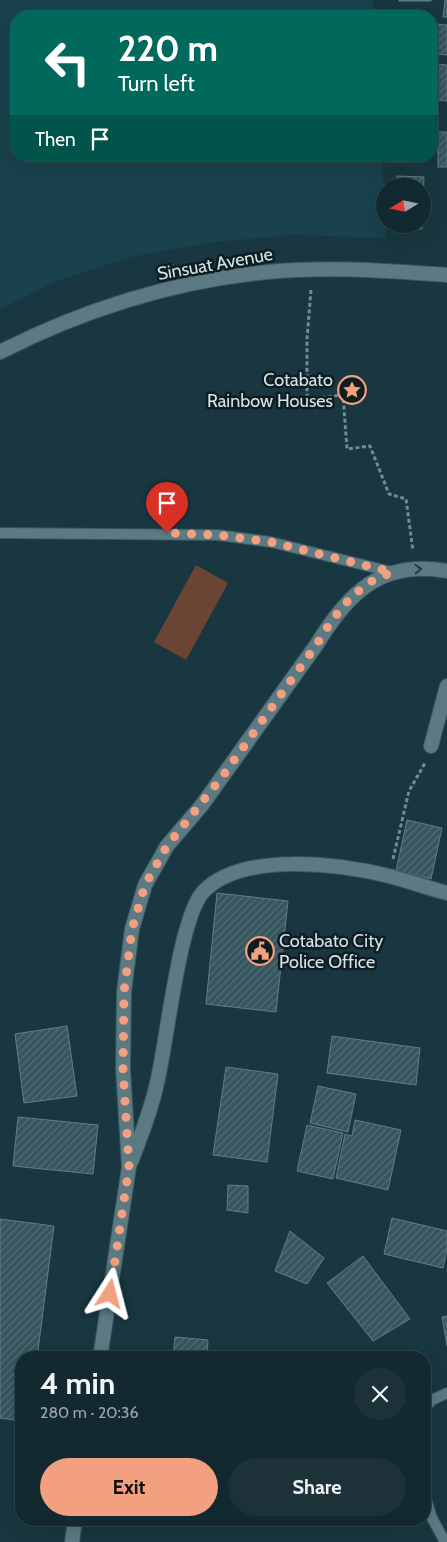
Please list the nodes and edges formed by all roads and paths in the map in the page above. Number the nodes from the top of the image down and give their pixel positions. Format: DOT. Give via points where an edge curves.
graph roads {
  1 [pos="447,275"];
  2 [pos="308,310"];
  3 [pos="0,352"];
  4 [pos="0,533"];
  5 [pos="413,557"];
  6 [pos="447,570"];
  7 [pos="392,572"];
  8 [pos="447,686"];
  9 [pos="445,704"];
  10 [pos="430,746"];
  11 [pos="392,861"];
  12 [pos="447,893"];
  13 [pos="129,1167"];
  14 [pos="101,1351"];
  15 [pos="447,1393"];
  16 [pos="431,1401"];
  17 [pos="431,1515"];
  18 [pos="74,1526"];
  19 [pos="72,1542"];
  20 [pos="445,1542"];
  1 -- 3 [label="street, Sinsuat Avenue" via="313,270 268,272 216,280 163,291 72,318"];
  2 -- 5 [label="path" via="307,398 343,395 347,449 370,446 389,494 406,499"];
  4 -- 7 [label="lane" via="218,535 271,542"];
  7 -- 6 [label="street, one-way"];
  7 -- 13 [label="street" via="370,582 352,596 332,620 202,805 167,846 145,885 132,929 124,992 123,1069"];
  8 -- 9 [label="street"];
  9 -- 10 [label="street"];
  10 -- 11 [label="path" via="410,791"];
  12 -- 13 [label="street" via="389,876 319,865 274,865 219,878 202,894 192,915 157,1084"];
  13 -- 14 [label="street"];
  15 -- 16 [label="lane"];
  17 -- 20 [label="lane"];
  18 -- 19 [label="street"];
}
